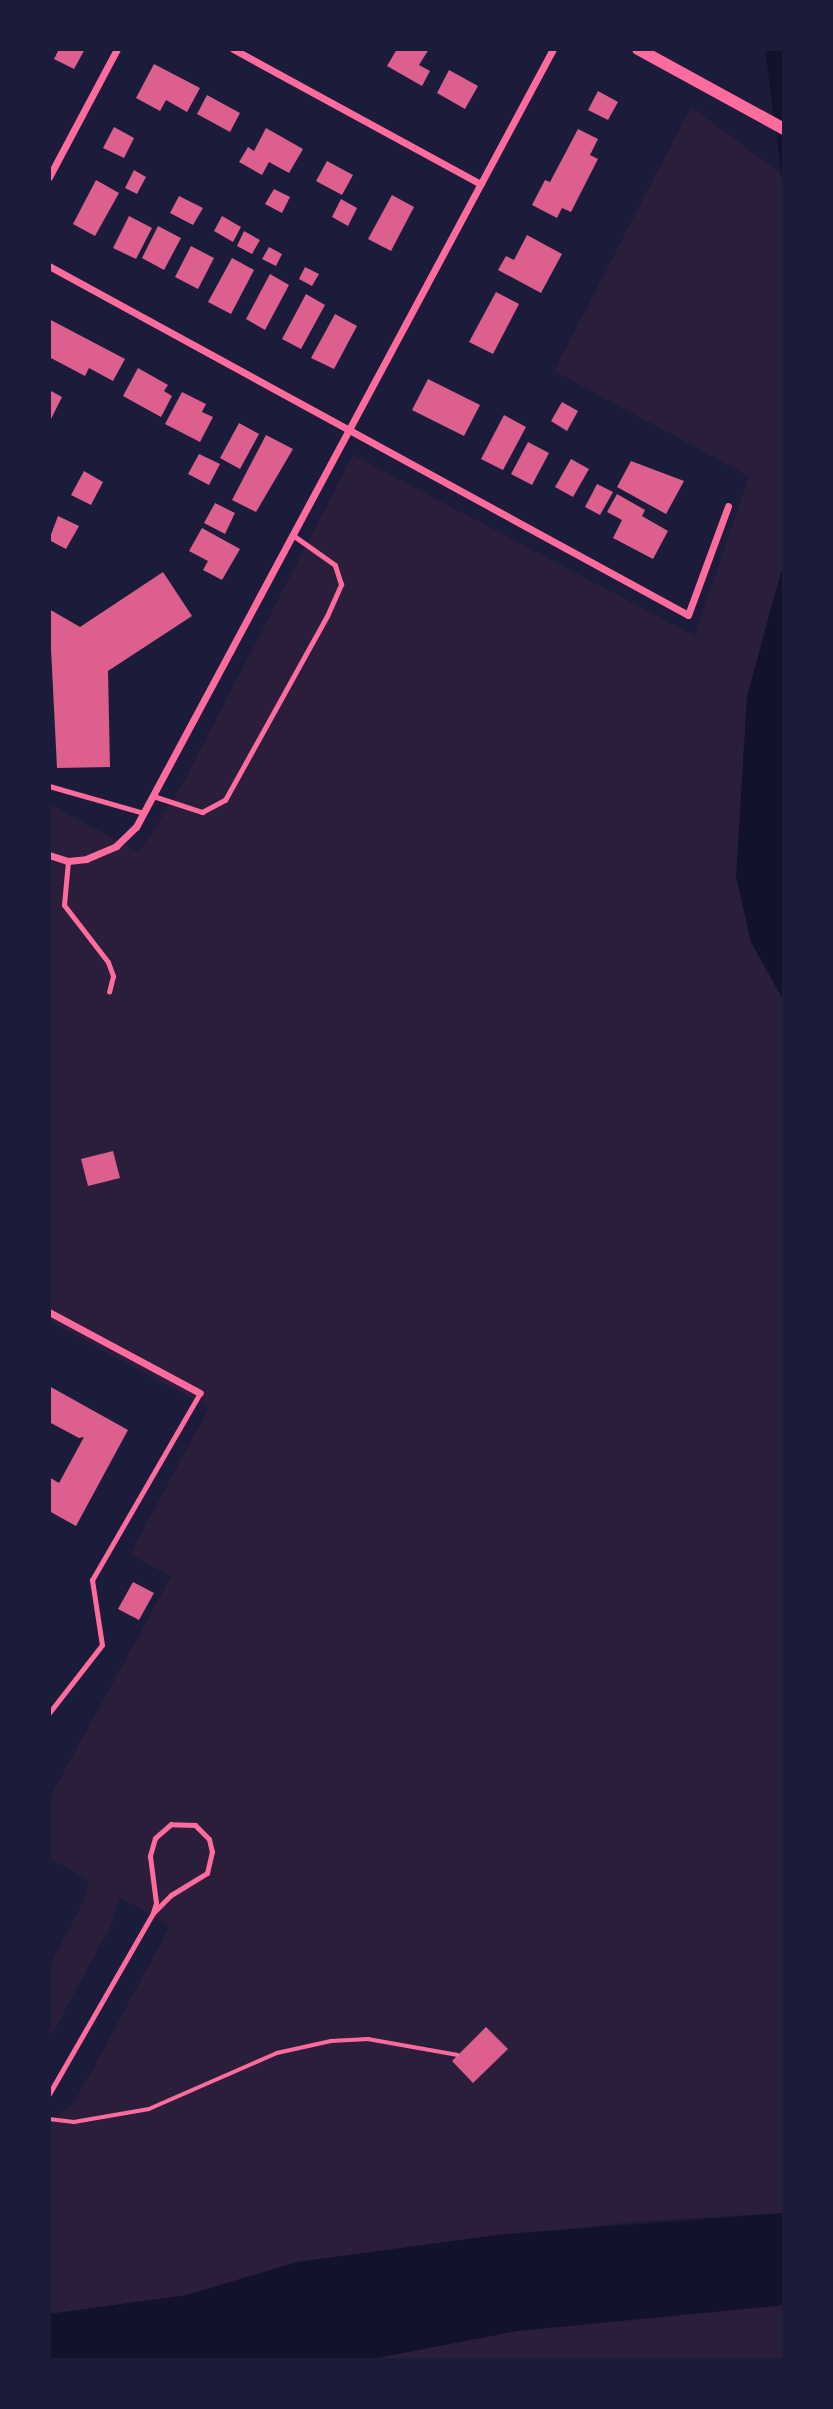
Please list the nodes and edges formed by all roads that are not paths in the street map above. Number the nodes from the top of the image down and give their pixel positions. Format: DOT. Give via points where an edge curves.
graph roads {
  1 [pos="117,49"];
  2 [pos="233,49"];
  3 [pos="553,49"];
  4 [pos="638,49"];
  5 [pos="784,128"];
  6 [pos="49,177"];
  7 [pos="481,184"];
  8 [pos="49,266"];
  9 [pos="352,429"];
  10 [pos="728,506"];
  11 [pos="294,536"];
  12 [pos="49,786"];
  13 [pos="153,796"];
  14 [pos="144,813"];
  15 [pos="49,855"];
  16 [pos="68,861"];
  17 [pos="109,992"];
  18 [pos="49,1312"];
  19 [pos="200,1393"];
  20 [pos="49,1713"];
  21 [pos="153,1913"];
  22 [pos="49,2094"];
  1 -- 6 [label="street"];
  2 -- 7 [label="street"];
  3 -- 7 [label="street"];
  4 -- 5 [label="street"];
  7 -- 9 [label="street"];
  8 -- 9 [label="street"];
  9 -- 10 [label="street" via="688,615"];
  9 -- 11 [label="street"];
  11 -- 13 [label="street"];
  11 -- 13 [label="lane" via="335,565 341,584 327,617 225,800 202,812"];
  12 -- 14 [label="lane"];
  13 -- 14 [label="street"];
  14 -- 16 [label="street" via="116,846"];
  15 -- 16 [label="street"];
  16 -- 17 [label="lane" via="64,905 108,962 113,976"];
  18 -- 19 [label="street"];
  19 -- 20 [label="lane" via="92,1580 102,1645"];
  21 -- 21 [label="lane" via="150,1856 155,1838 171,1824 195,1825 209,1839 212,1852 207,1873 171,1895"];
  21 -- 22 [label="lane"];
}
